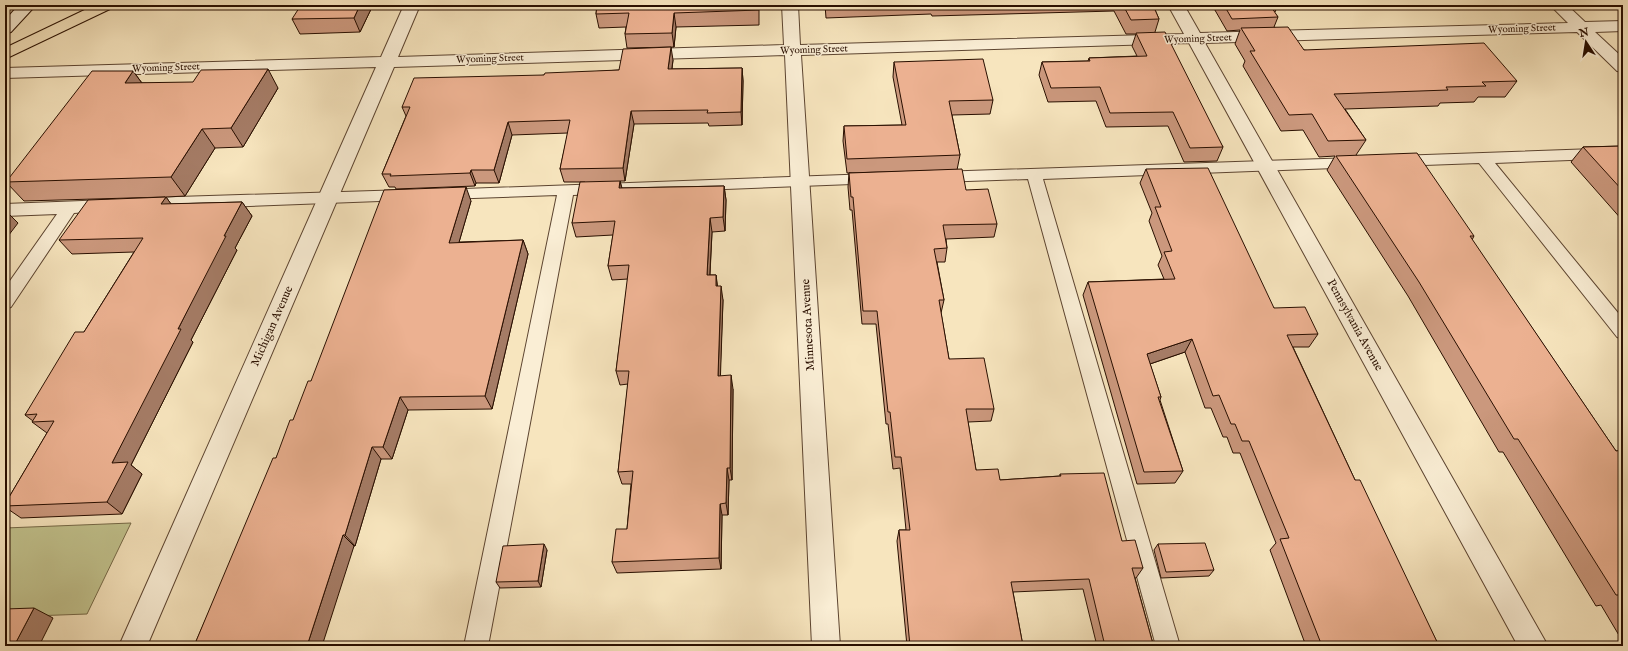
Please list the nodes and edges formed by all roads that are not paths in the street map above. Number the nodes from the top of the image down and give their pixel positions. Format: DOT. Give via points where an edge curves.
graph roads {
  1 [pos="28,5"];
  2 [pos="107,5"];
  3 [pos="412,5"];
  4 [pos="790,5"];
  5 [pos="1176,5"];
  6 [pos="1558,5"];
  7 [pos="1623,26"];
  8 [pos="1580,27"];
  9 [pos="5,29"];
  10 [pos="1195,39"];
  11 [pos="793,51"];
  12 [pos="5,54"];
  13 [pos="387,62"];
  14 [pos="1623,68"];
  15 [pos="5,73"];
  16 [pos="1623,153"];
  17 [pos="1483,158"];
  18 [pos="1266,166"];
  19 [pos="1034,174"];
  20 [pos="925,178"];
  21 [pos="886,179"];
  22 [pos="800,182"];
  23 [pos="566,190"];
  24 [pos="328,198"];
  25 [pos="70,207"];
  26 [pos="5,210"];
  27 [pos="5,302"];
  28 [pos="1623,332"];
  29 [pos="133,646"];
  30 [pos="476,646"];
  31 [pos="826,646"];
  32 [pos="1168,646"];
  33 [pos="1534,646"];
  1 -- 9 [label="street"];
  2 -- 12 [label="main road"];
  3 -- 13 [label="street, Michigan Avenue"];
  4 -- 11 [label="street, Minnesota Avenue"];
  5 -- 10 [label="street, Pennsylvania Avenue"];
  6 -- 8 [label="street"];
  7 -- 8 [label="street, Wyoming Street"];
  8 -- 10 [label="street, Wyoming Street"];
  8 -- 14 [label="street"];
  10 -- 11 [label="street, Wyoming Street"];
  10 -- 18 [label="street, Pennsylvania Avenue"];
  11 -- 13 [label="street, Wyoming Street"];
  11 -- 22 [label="street, Minnesota Avenue"];
  13 -- 15 [label="street, Wyoming Street"];
  13 -- 24 [label="street, Michigan Avenue"];
  16 -- 17 [label="lane"];
  17 -- 18 [label="lane"];
  17 -- 28 [label="lane"];
  18 -- 19 [label="lane"];
  18 -- 33 [label="street, Pennsylvania Avenue"];
  19 -- 20 [label="lane"];
  19 -- 32 [label="lane"];
  21 -- 22 [label="lane"];
  22 -- 23 [label="lane"];
  22 -- 31 [label="street, Minnesota Avenue"];
  23 -- 24 [label="lane"];
  23 -- 30 [label="lane"];
  24 -- 25 [label="lane"];
  24 -- 29 [label="street, Michigan Avenue"];
  25 -- 26 [label="lane"];
  25 -- 27 [label="lane"];
}
